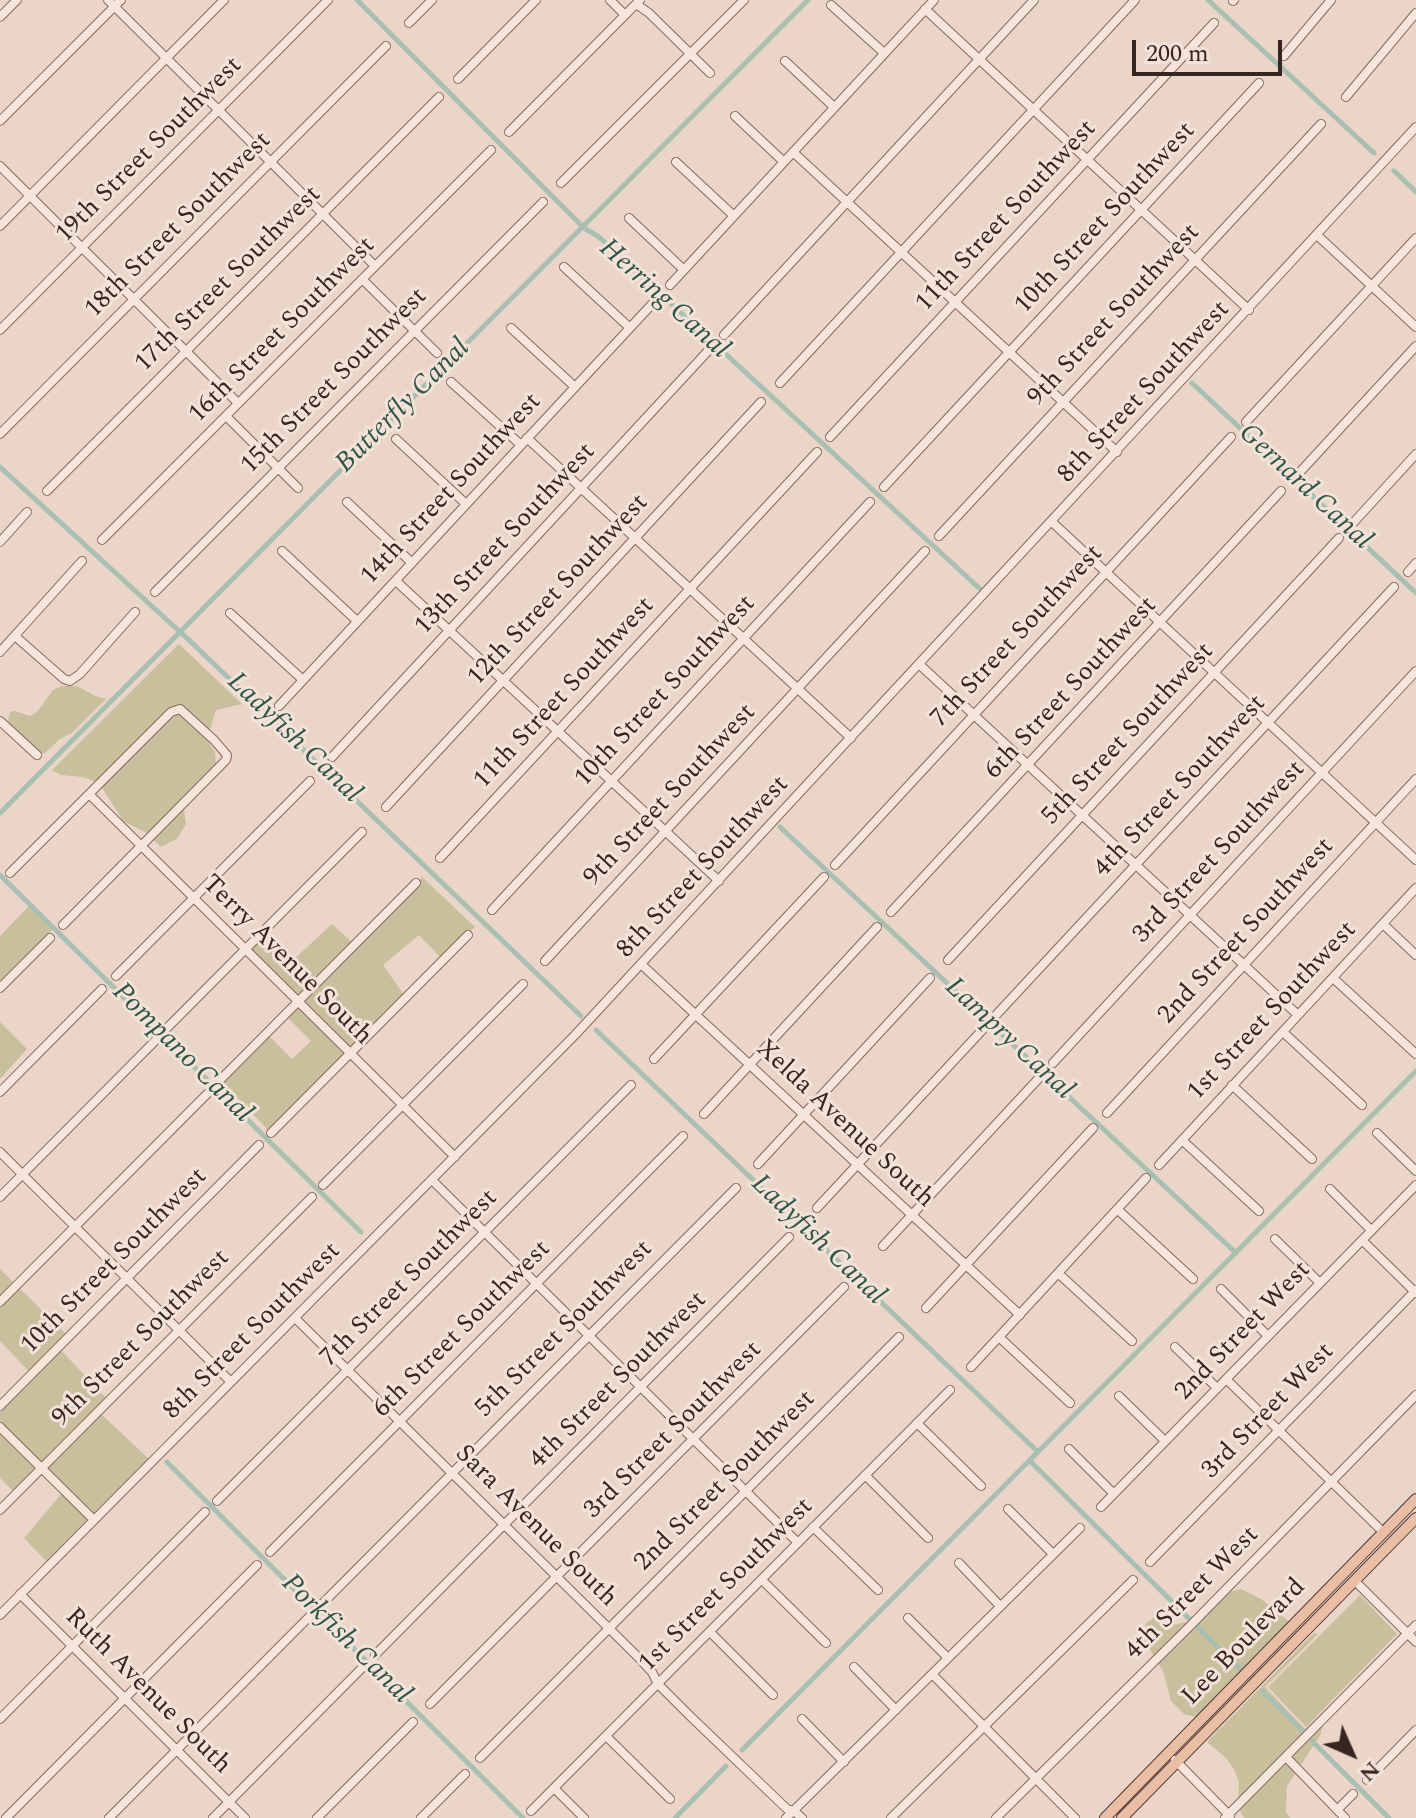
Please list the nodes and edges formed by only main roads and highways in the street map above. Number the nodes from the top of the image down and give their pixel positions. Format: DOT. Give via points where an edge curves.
graph roads {
  1 [pos="1416,1499"];
  2 [pos="1406,1509"];
  3 [pos="1416,1518"];
  4 [pos="1355,1581"];
  5 [pos="1105,1818"];
  6 [pos="1122,1818"];
  1 -- 2 [label="main road, Lee Boulevard"];
  2 -- 4 [label="main road" via="1401,1525 1356,1571"];
  2 -- 5 [label="main road, Lee Boulevard"];
  3 -- 4 [label="main road, Lee Boulevard"];
  4 -- 6 [label="main road, Lee Boulevard"];
}
